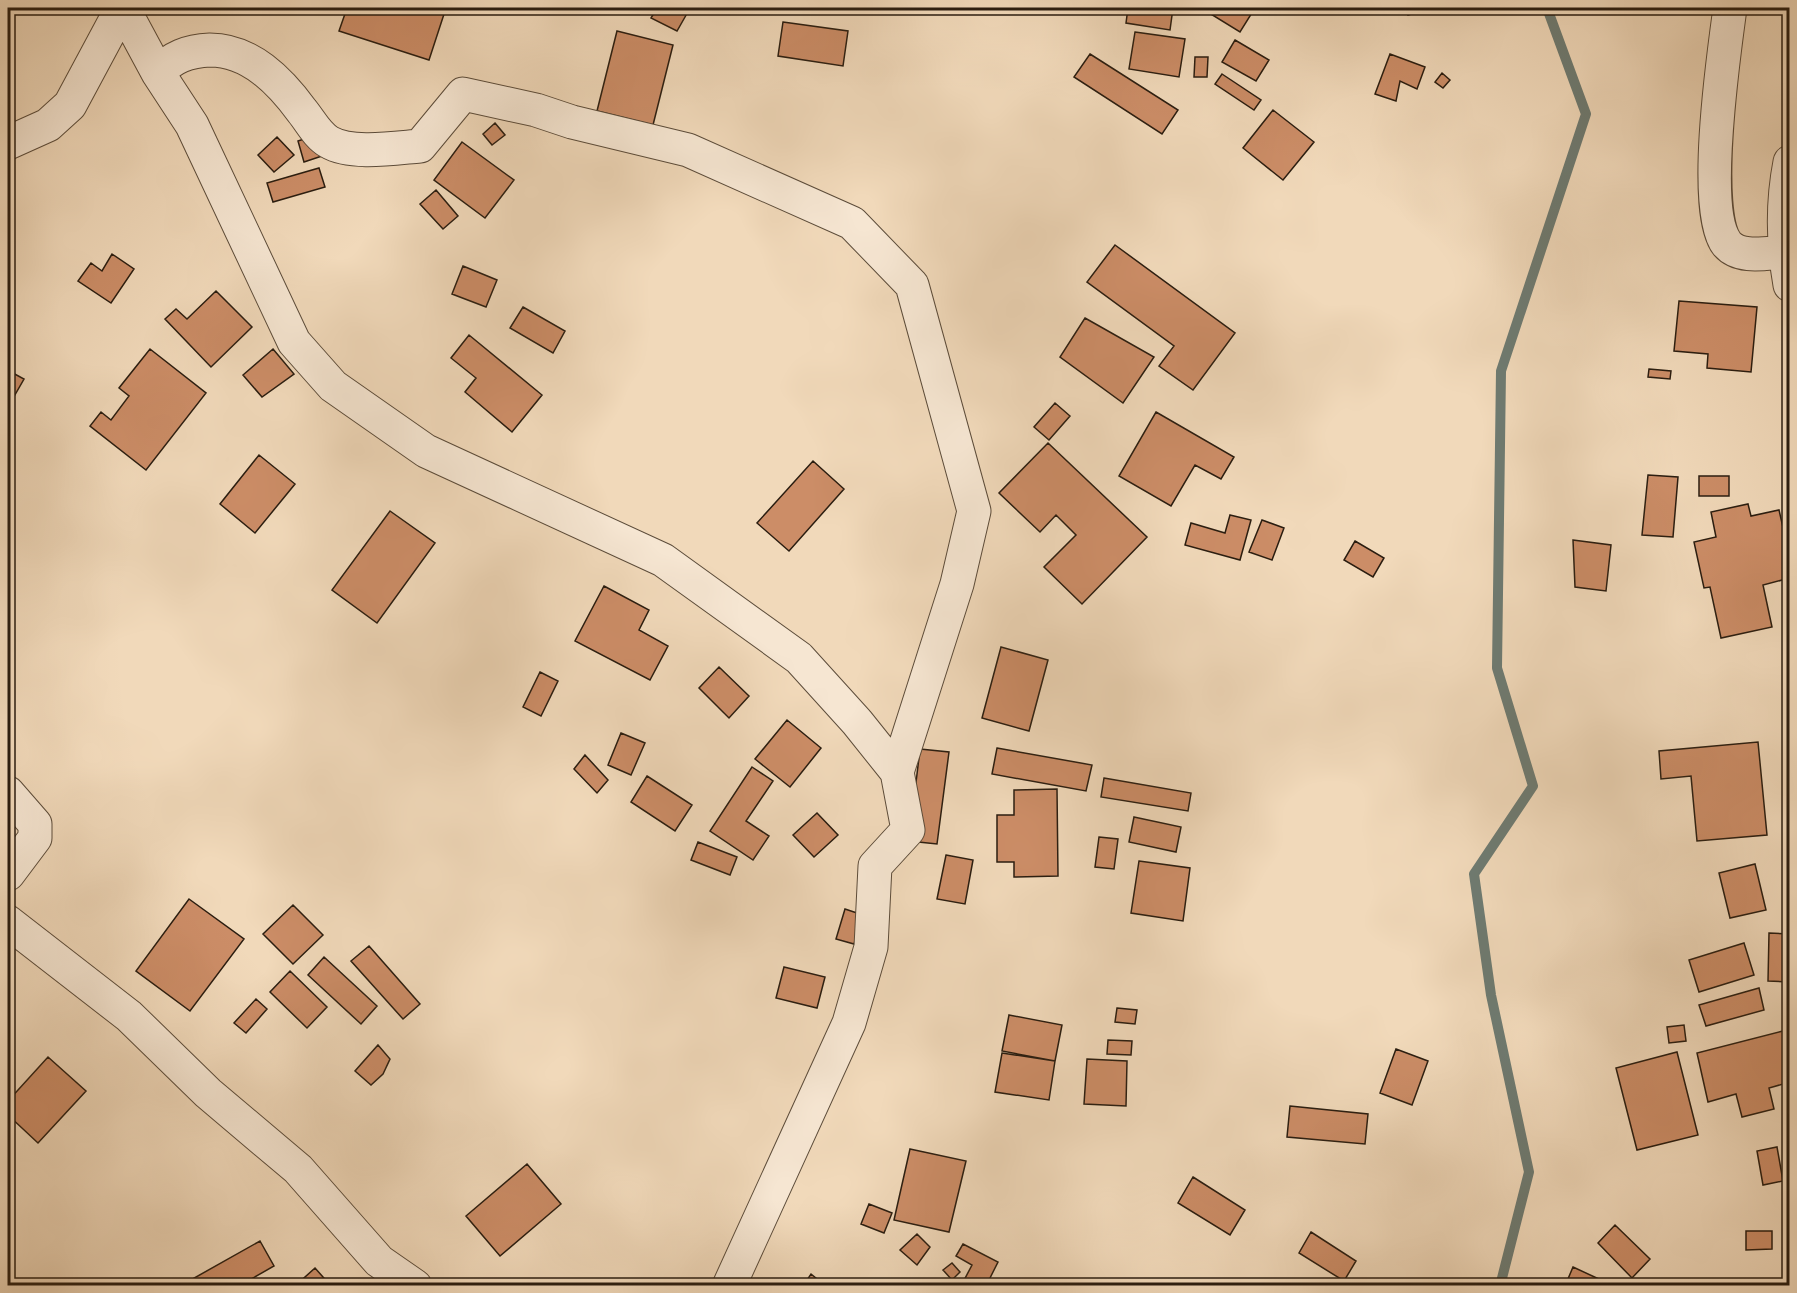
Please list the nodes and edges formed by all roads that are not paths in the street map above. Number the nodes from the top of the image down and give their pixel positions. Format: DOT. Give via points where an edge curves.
graph roads {
  1 [pos="122,8"];
  2 [pos="1730,8"];
  3 [pos="158,73"];
  4 [pos="10,149"];
  5 [pos="1790,162"];
  6 [pos="1784,252"];
  7 [pos="1790,285"];
  8 [pos="897,772"];
  9 [pos="8,792"];
  10 [pos="8,874"];
  11 [pos="8,922"];
  12 [pos="415,1286"];
  13 [pos="729,1286"];
  1 -- 3 [label="street"];
  1 -- 4 [label="street" via="70,105 48,125"];
  2 -- 6 [label="street" via="1721,69 1714,200 1719,225 1728,244 1741,253"];
  3 -- 8 [label="street" via="192,125 294,342 333,386 426,451 663,560 799,658"];
  3 -- 8 [label="street" via="170,60 185,54 224,50 238,54 284,88 323,138 358,150 420,146 463,94 688,150 852,223 912,285 974,511 957,584"];
  5 -- 6 [label="street"];
  6 -- 7 [label="street"];
  8 -- 13 [label="street" via="908,830 876,866 871,947 849,1023"];
  9 -- 10 [label="street" via="35,824 35,838"];
  11 -- 12 [label="street" via="129,1016 208,1093 298,1169 379,1261"];
}
